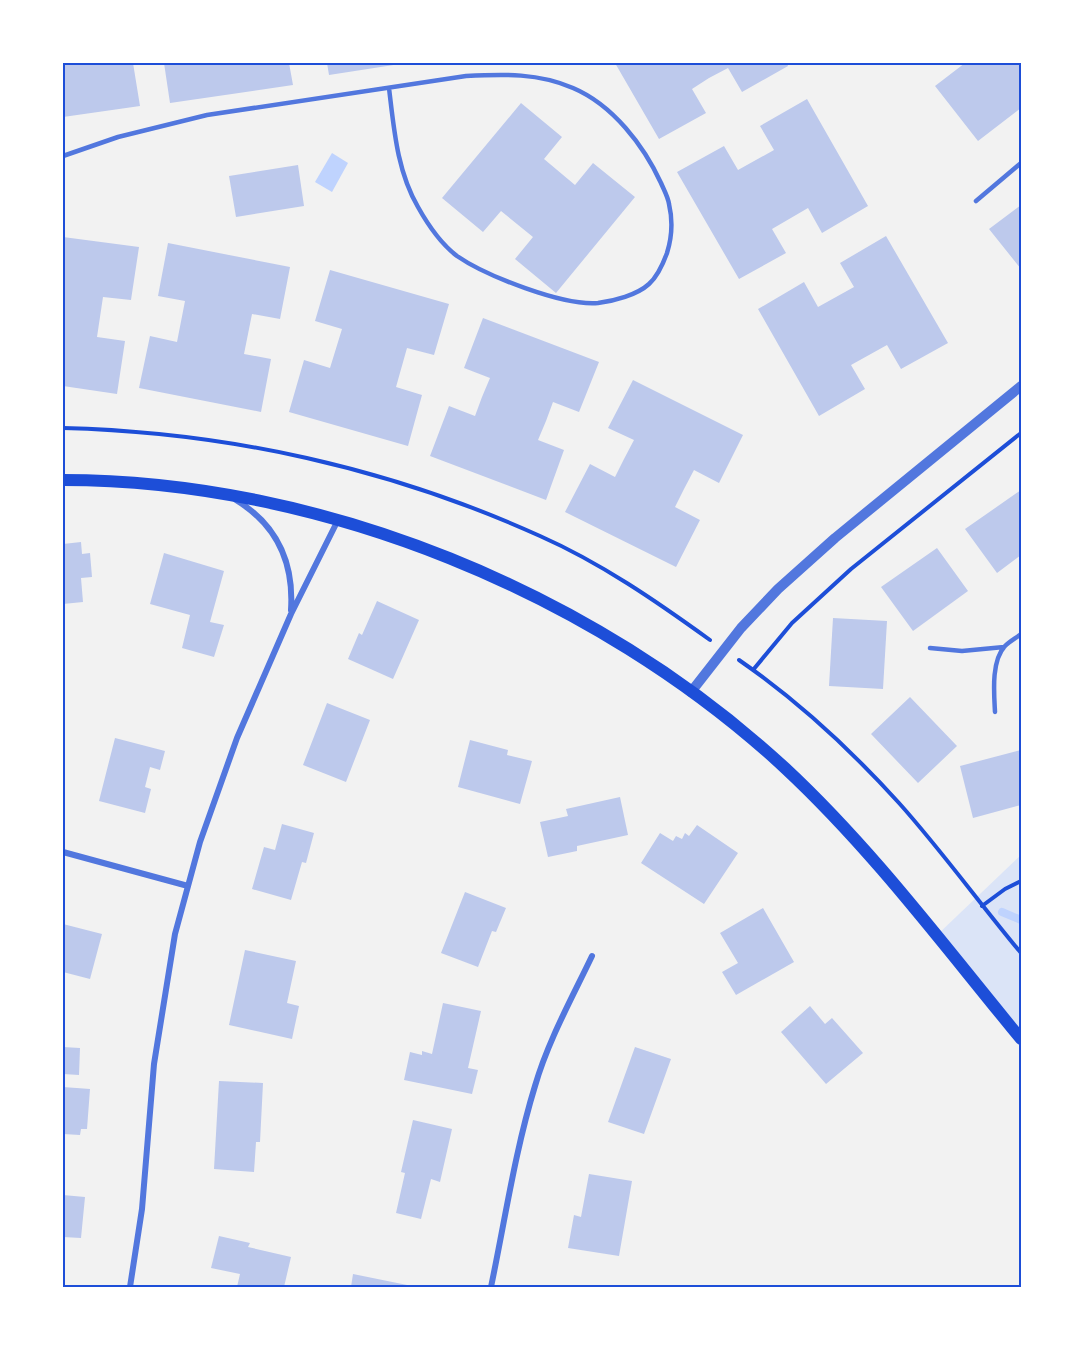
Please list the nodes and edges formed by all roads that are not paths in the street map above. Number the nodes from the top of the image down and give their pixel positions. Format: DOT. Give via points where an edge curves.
graph roads {
  1 [pos="389,88"];
  2 [pos="63,156"];
  3 [pos="1021,163"];
  4 [pos="976,201"];
  5 [pos="1021,386"];
  6 [pos="63,480"];
  7 [pos="228,495"];
  8 [pos="339,520"];
  9 [pos="291,614"];
  10 [pos="1021,634"];
  11 [pos="1004,647"];
  12 [pos="930,648"];
  13 [pos="691,692"];
  14 [pos="995,712"];
  15 [pos="63,852"];
  16 [pos="188,886"];
  17 [pos="592,956"];
  18 [pos="1021,1039"];
  19 [pos="130,1287"];
  20 [pos="491,1287"];
  1 -- 1 [label="lane" via="501,74 552,80 598,103 616,118 651,161 669,202 672,236 663,266 649,284 625,296 597,303 563,299 502,279 457,256 437,236 416,205 402,171"];
  1 -- 2 [label="lane" via="207,115 118,136"];
  3 -- 4 [label="lane"];
  5 -- 13 [label="street" via="778,589 741,628"];
  6 -- 7 [label="main road"];
  7 -- 8 [label="main road"];
  7 -- 9 [label="street" via="264,522 283,553 291,581"];
  8 -- 9 [label="street"];
  8 -- 13 [label="main road" via="474,567 542,599"];
  9 -- 16 [label="street" via="237,738"];
  10 -- 11 [label="lane"];
  11 -- 12 [label="lane" via="962,651"];
  11 -- 14 [label="lane" via="993,684"];
  13 -- 18 [label="main road" via="785,768 836,819"];
  15 -- 16 [label="street"];
  16 -- 19 [label="street" via="175,934 154,1064 142,1209"];
  17 -- 20 [label="street" via="535,1084"];
}
